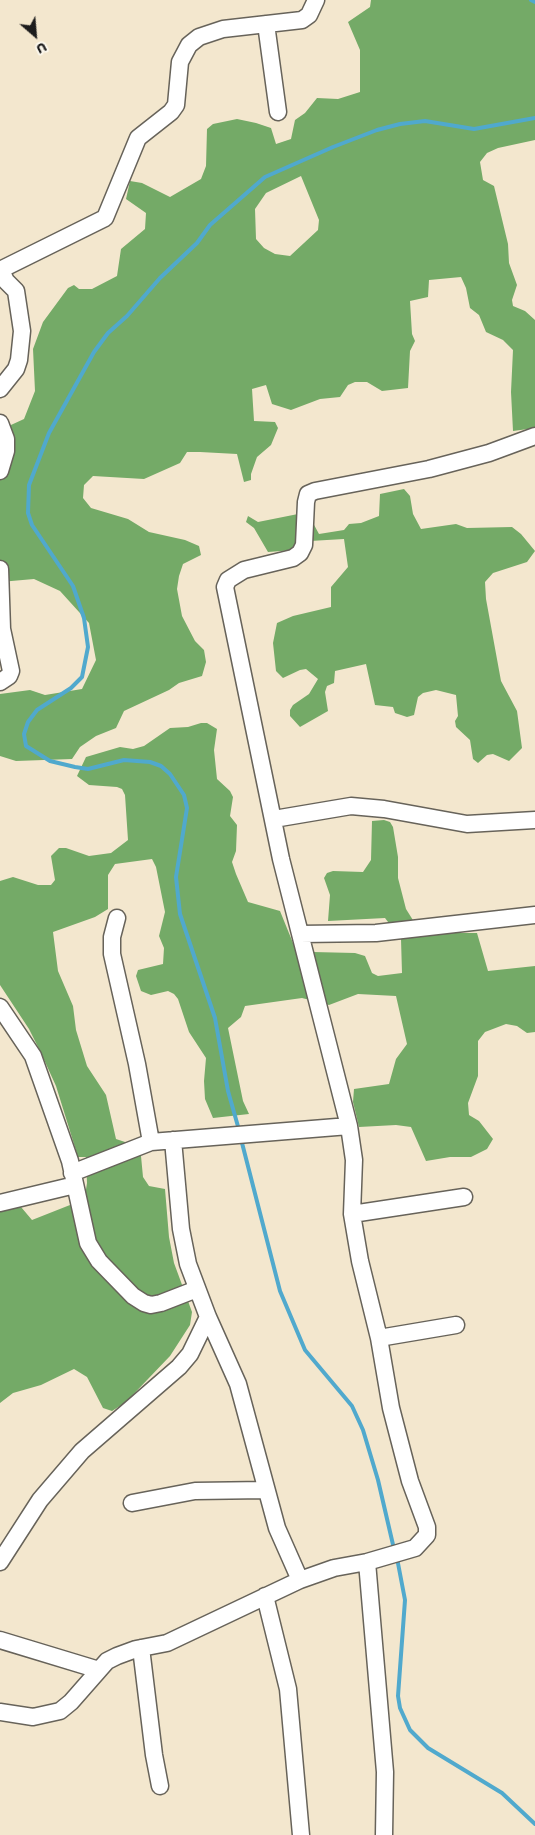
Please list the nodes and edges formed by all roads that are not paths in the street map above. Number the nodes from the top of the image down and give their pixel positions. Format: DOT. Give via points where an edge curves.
graph roads {
  1 [pos="316,0"];
  2 [pos="266,24"];
  3 [pos="278,112"];
  4 [pos="0,270"];
  5 [pos="0,389"];
  6 [pos="0,423"];
  7 [pos="535,436"];
  8 [pos="0,471"];
  9 [pos="0,569"];
  10 [pos="0,682"];
  11 [pos="274,819"];
  12 [pos="535,820"];
  13 [pos="535,915"];
  14 [pos="117,918"];
  15 [pos="300,934"];
  16 [pos="0,1007"];
  17 [pos="349,1126"];
  18 [pos="173,1140"];
  19 [pos="151,1142"];
  20 [pos="73,1179"];
  21 [pos="464,1196"];
  22 [pos="0,1203"];
  23 [pos="352,1214"];
  24 [pos="197,1289"];
  25 [pos="208,1317"];
  26 [pos="456,1325"];
  27 [pos="379,1338"];
  28 [pos="265,1490"];
  29 [pos="132,1503"];
  30 [pos="0,1562"];
  31 [pos="367,1562"];
  32 [pos="300,1580"];
  33 [pos="265,1596"];
  34 [pos="0,1640"];
  35 [pos="141,1648"];
  36 [pos="99,1670"];
  37 [pos="0,1712"];
  38 [pos="160,1786"];
  39 [pos="301,1835"];
  40 [pos="384,1835"];
  1 -- 2 [label="street" via="309,15 302,20"];
  2 -- 3 [label="street"];
  2 -- 4 [label="street" via="223,28 199,37 189,45 180,62 176,105 138,138 105,218"];
  4 -- 5 [label="street" via="16,291 22,331 16,369"];
  6 -- 8 [label="street" via="6,439 6,451"];
  7 -- 11 [label="street" via="490,453 429,469 315,490 308,494 306,502 304,545 300,553 293,558 244,570 228,580 225,587 239,664"];
  9 -- 10 [label="street" via="2,629 11,671"];
  11 -- 12 [label="street" via="351,806 467,824"];
  11 -- 15 [label="street"];
  13 -- 15 [label="street" via="376,933"];
  14 -- 19 [label="street" via="112,954"];
  15 -- 17 [label="street"];
  16 -- 20 [label="street" via="33,1056 61,1132"];
  17 -- 18 [label="street"];
  17 -- 23 [label="street" via="354,1160"];
  18 -- 19 [label="street"];
  18 -- 24 [label="street" via="181,1229"];
  19 -- 20 [label="street"];
  20 -- 22 [label="street"];
  20 -- 24 [label="street" via="88,1243 99,1261 133,1296 151,1305"];
  21 -- 23 [label="street"];
  23 -- 27 [label="street"];
  24 -- 25 [label="street"];
  25 -- 28 [label="street" via="238,1384"];
  25 -- 30 [label="street" via="190,1354 77,1457 40,1500"];
  26 -- 27 [label="street"];
  27 -- 31 [label="street" via="391,1408 427,1535 415,1548"];
  28 -- 29 [label="street" via="195,1491"];
  28 -- 32 [label="street" via="276,1528"];
  31 -- 32 [label="street" via="334,1568"];
  31 -- 40 [label="street" via="385,1772"];
  32 -- 33 [label="street"];
  33 -- 35 [label="street" via="167,1644"];
  33 -- 39 [label="street" via="288,1689"];
  34 -- 36 [label="street"];
  35 -- 36 [label="street" via="107,1661"];
  35 -- 38 [label="street"];
  36 -- 37 [label="street" via="60,1711 33,1717"];
}
